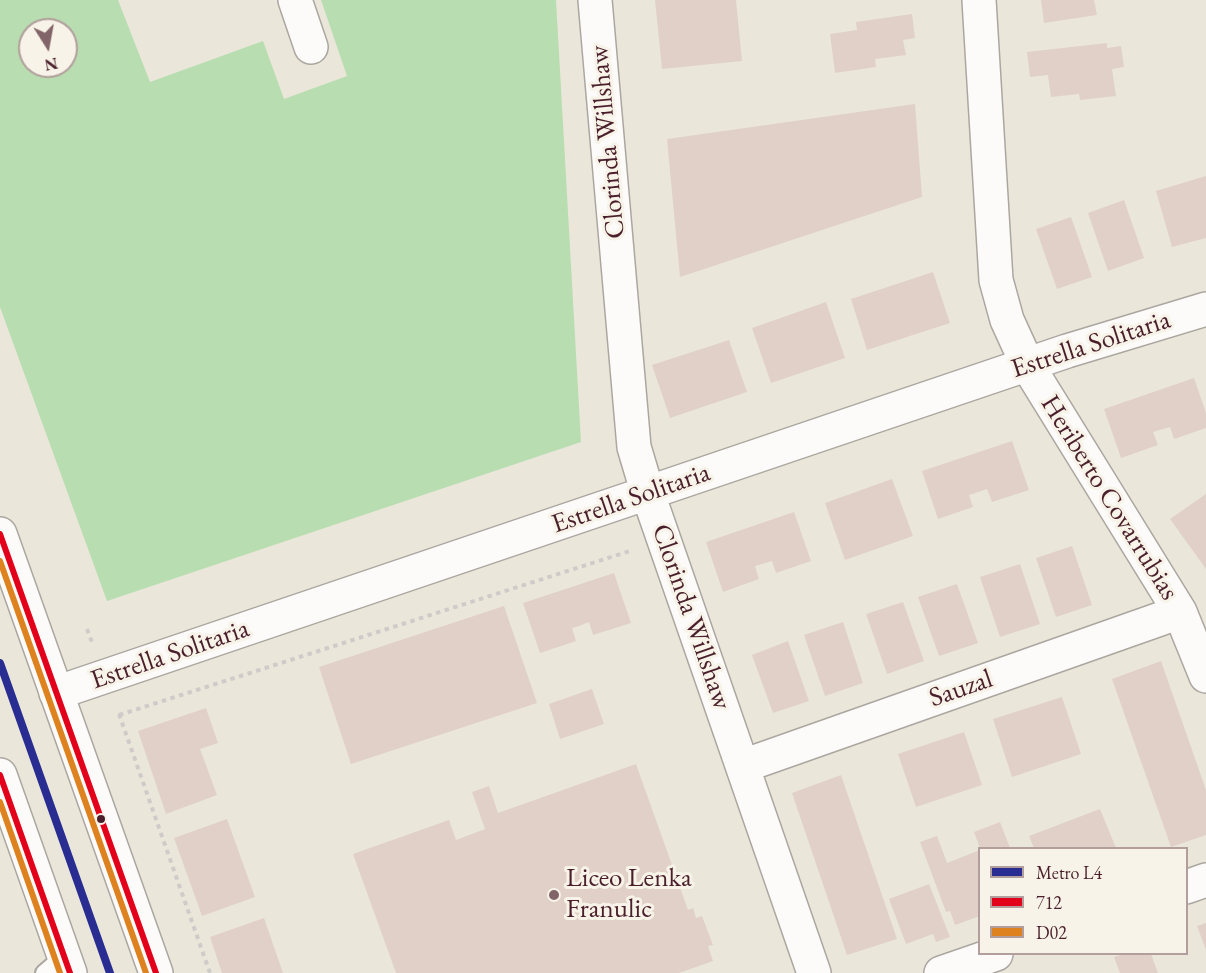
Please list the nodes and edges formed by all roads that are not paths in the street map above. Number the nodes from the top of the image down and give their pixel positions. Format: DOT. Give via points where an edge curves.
graph roads {
  1 [pos="295,0"];
  2 [pos="595,0"];
  3 [pos="979,0"];
  4 [pos="311,47"];
  5 [pos="1206,309"];
  6 [pos="1028,366"];
  7 [pos="648,494"];
  8 [pos="0,534"];
  9 [pos="1180,612"];
  10 [pos="1206,676"];
  11 [pos="56,693"];
  12 [pos="743,766"];
  13 [pos="0,775"];
  14 [pos="1206,880"];
  15 [pos="1188,886"];
  16 [pos="993,955"];
  17 [pos="60,967"];
  18 [pos="156,973"];
  19 [pos="814,973"];
  20 [pos="941,973"];
  1 -- 4 [label="street"];
  2 -- 7 [label="street, Clorinda Willshaw" via="634,447"];
  3 -- 6 [label="street, Heriberto Covarrubias" via="996,280 1007,320"];
  5 -- 6 [label="street, Estrella Solitaria"];
  6 -- 7 [label="street, Estrella Solitaria"];
  6 -- 9 [label="street, Heriberto Covarrubias"];
  7 -- 11 [label="street, Estrella Solitaria"];
  7 -- 12 [label="street, Clorinda Willshaw"];
  8 -- 11 [label="street"];
  9 -- 10 [label="street, Heriberto Covarrubias"];
  9 -- 12 [label="street, Sauzal"];
  11 -- 18 [label="street"];
  12 -- 19 [label="street, Clorinda Willshaw"];
  13 -- 17 [label="street"];
  14 -- 15 [label="street"];
  16 -- 20 [label="street"];
}
